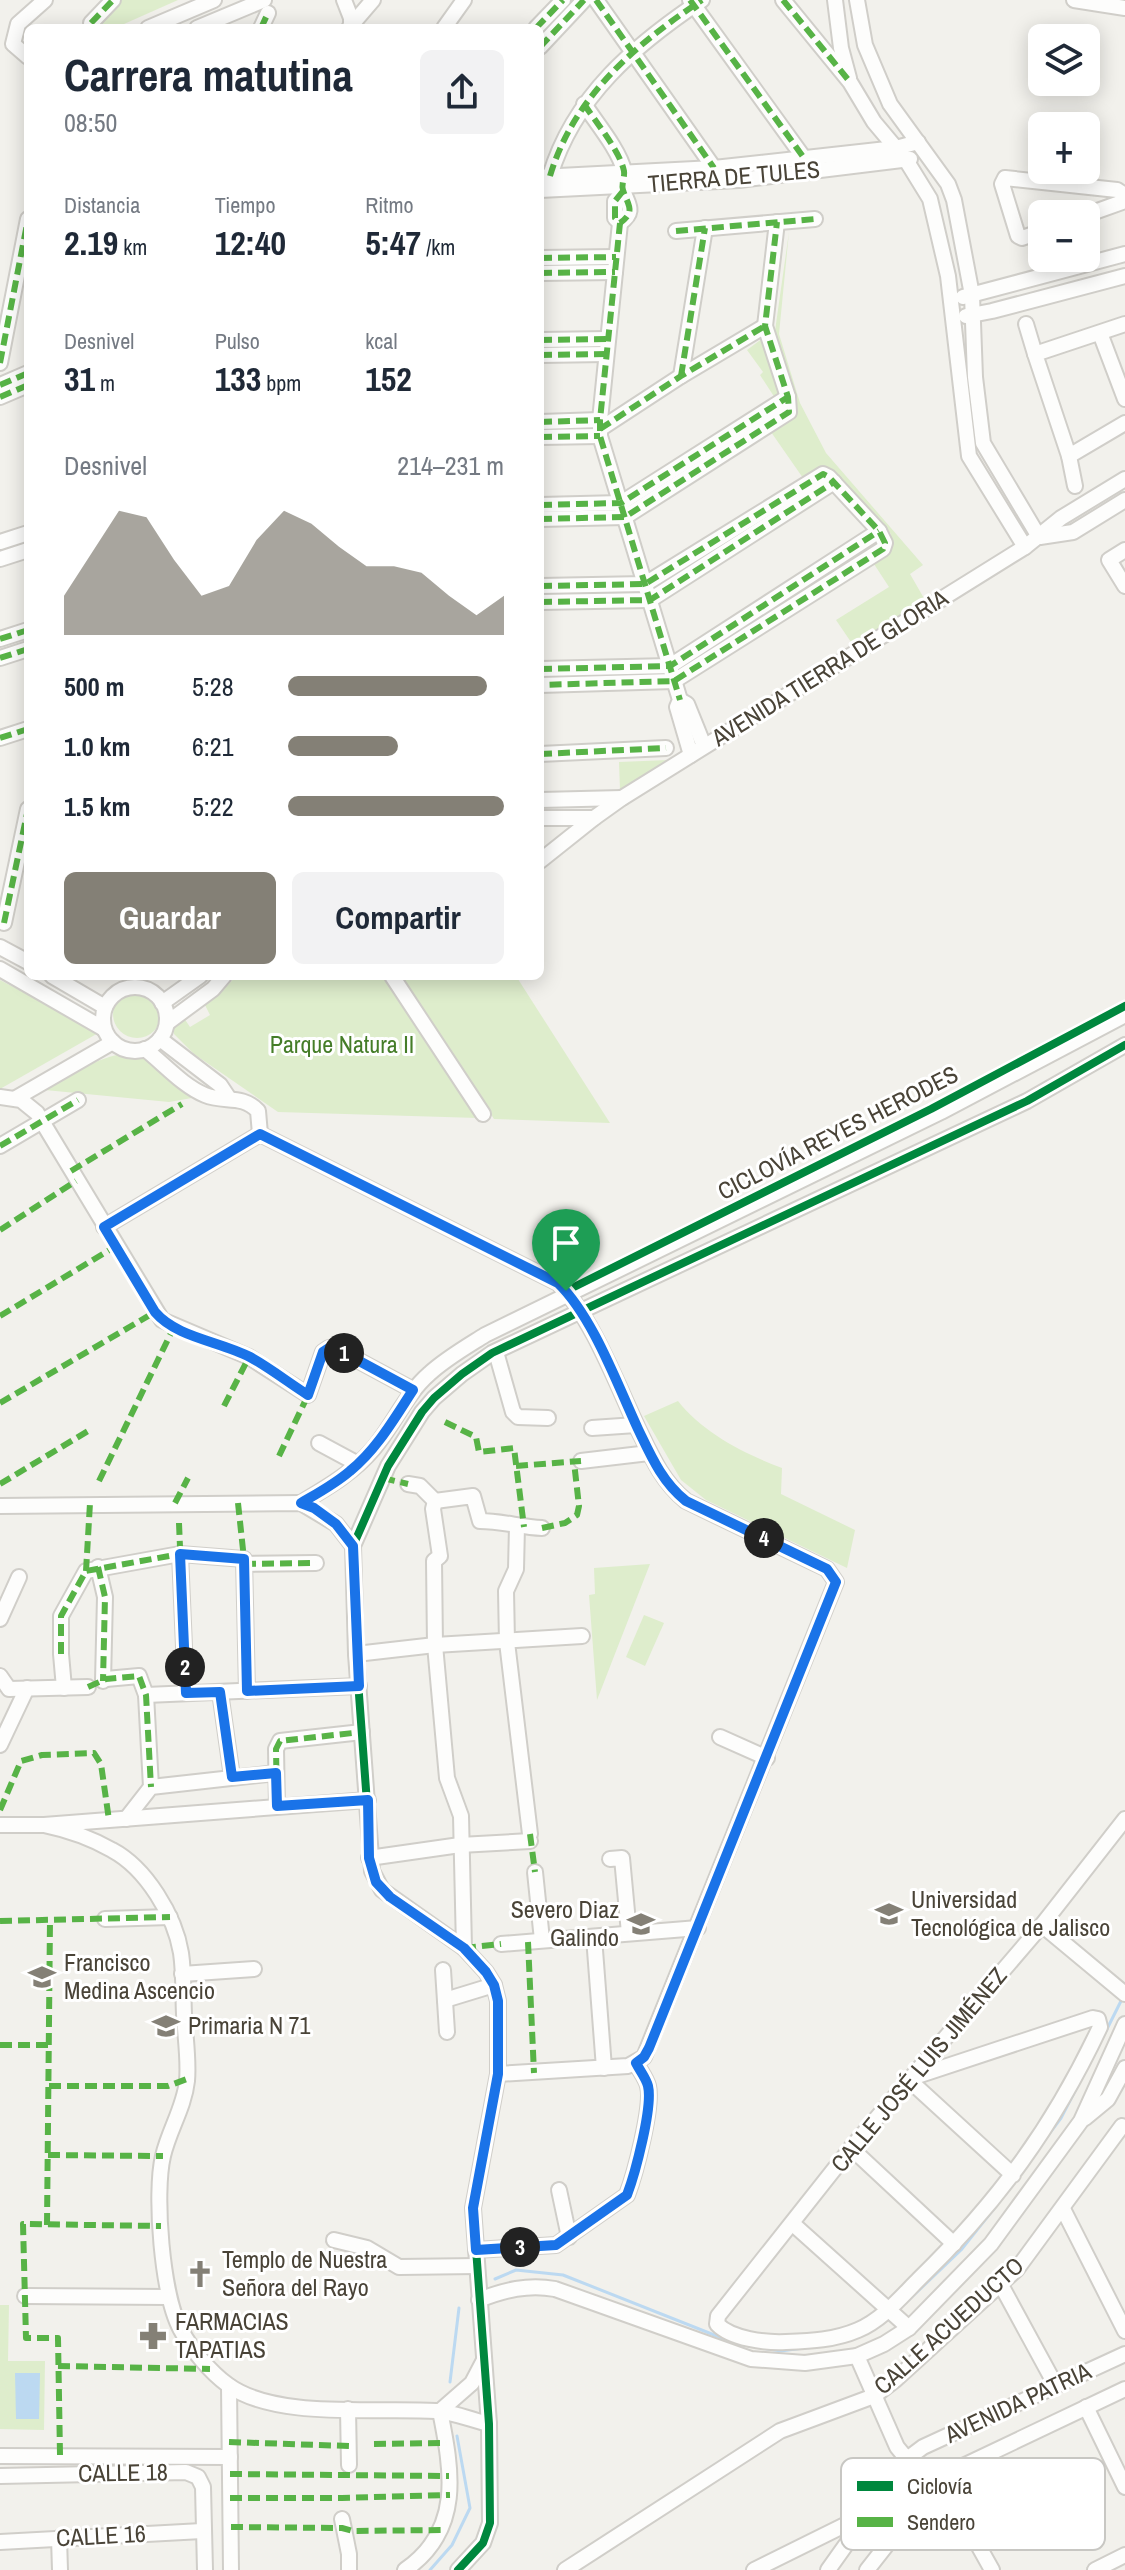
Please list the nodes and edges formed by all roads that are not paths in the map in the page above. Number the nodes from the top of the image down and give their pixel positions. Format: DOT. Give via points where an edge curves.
graph roads {
  1 [pos="45,0"];
  2 [pos="113,0"];
  3 [pos="214,0"];
  4 [pos="344,0"];
  5 [pos="373,0"];
  6 [pos="464,0"];
  7 [pos="563,0"];
  8 [pos="584,0"];
  9 [pos="596,0"];
  10 [pos="783,0"];
  11 [pos="835,0"];
  12 [pos="857,0"];
  13 [pos="1074,0"];
  14 [pos="695,2"];
  15 [pos="266,6"];
  16 [pos="1125,8"];
  17 [pos="91,23"];
  18 [pos="27,24"];
  19 [pos="157,24"];
  20 [pos="210,24"];
  21 [pos="350,24"];
  22 [pos="352,24"];
  23 [pos="447,24"];
  24 [pos="540,24"];
  25 [pos="23,29"];
  26 [pos="544,43"];
  27 [pos="634,53"];
  28 [pos="24,54"];
  29 [pos="850,82"];
  30 [pos="584,104"];
  31 [pos="918,142"];
  32 [pos="896,148"];
  33 [pos="928,155"];
  34 [pos="804,158"];
  35 [pos="906,160"];
  36 [pos="714,168"];
  37 [pos="545,176"];
  38 [pos="624,184"];
  39 [pos="544,190"];
  40 [pos="1125,198"];
  41 [pos="1100,209"];
  42 [pos="815,219"];
  43 [pos="777,222"];
  44 [pos="705,228"];
  45 [pos="676,231"];
  46 [pos="1028,236"];
  47 [pos="24,240"];
  48 [pos="1125,254"];
  49 [pos="544,258"];
  50 [pos="616,264"];
  51 [pos="544,273"];
  52 [pos="1125,276"];
  53 [pos="972,295"];
  54 [pos="951,299"];
  55 [pos="973,315"];
  56 [pos="954,317"];
  57 [pos="1026,324"];
  58 [pos="1125,324"];
  59 [pos="765,326"];
  60 [pos="1100,333"];
  61 [pos="544,340"];
  62 [pos="607,346"];
  63 [pos="544,354"];
  64 [pos="1035,354"];
  65 [pos="0,363"];
  66 [pos="24,375"];
  67 [pos="681,376"];
  68 [pos="0,385"];
  69 [pos="24,387"];
  70 [pos="0,397"];
  71 [pos="788,397"];
  72 [pos="1125,399"];
  73 [pos="544,422"];
  74 [pos="1125,423"];
  75 [pos="600,429"];
  76 [pos="544,436"];
  77 [pos="1069,456"];
  78 [pos="828,478"];
  79 [pos="1125,479"];
  80 [pos="1075,486"];
  81 [pos="1125,500"];
  82 [pos="544,505"];
  83 [pos="623,510"];
  84 [pos="544,519"];
  85 [pos="879,531"];
  86 [pos="24,534"];
  87 [pos="1039,537"];
  88 [pos="0,542"];
  89 [pos="1025,547"];
  90 [pos="1125,550"];
  91 [pos="24,551"];
  92 [pos="0,559"];
  93 [pos="645,584"];
  94 [pos="544,586"];
  95 [pos="1125,586"];
  96 [pos="650,600"];
  97 [pos="544,602"];
  98 [pos="24,631"];
  99 [pos="0,639"];
  100 [pos="24,650"];
  101 [pos="0,658"];
  102 [pos="544,669"];
  103 [pos="672,674"];
  104 [pos="544,685"];
  105 [pos="24,730"];
  106 [pos="0,738"];
  107 [pos="666,748"];
  108 [pos="697,750"];
  109 [pos="544,754"];
  110 [pos="622,798"];
  111 [pos="544,800"];
  112 [pos="544,818"];
  113 [pos="594,818"];
  114 [pos="24,828"];
  115 [pos="544,858"];
  116 [pos="4,923"];
  117 [pos="3,948"];
  118 [pos="24,960"];
  119 [pos="0,969"];
  120 [pos="59,980"];
  121 [pos="194,980"];
  122 [pos="221,980"];
  123 [pos="395,980"];
  124 [pos="162,1003"];
  125 [pos="105,1007"];
  126 [pos="1121,1017"];
  127 [pos="167,1023"];
  128 [pos="109,1036"];
  129 [pos="1125,1037"];
  130 [pos="160,1039"];
  131 [pos="1125,1045"];
  132 [pos="145,1049"];
  133 [pos="0,1097"];
  134 [pos="228,1097"];
  135 [pos="16,1098"];
  136 [pos="78,1100"];
  137 [pos="483,1114"];
  138 [pos="42,1122"];
  139 [pos="260,1134"];
  140 [pos="0,1146"];
  141 [pos="104,1227"];
  142 [pos="570,1294"];
  143 [pos="581,1311"];
  144 [pos="496,1352"];
  145 [pos="413,1390"];
  146 [pos="548,1418"];
  147 [pos="636,1425"];
  148 [pos="592,1428"];
  149 [pos="319,1443"];
  150 [pos="649,1453"];
  151 [pos="581,1461"];
  152 [pos="358,1464"];
  153 [pos="408,1484"];
  154 [pos="435,1501"];
  155 [pos="301,1503"];
  156 [pos="0,1506"];
  157 [pos="517,1526"];
  158 [pos="542,1528"];
  159 [pos="353,1546"];
  160 [pos="180,1554"];
  161 [pos="244,1561"];
  162 [pos="316,1563"];
  163 [pos="98,1567"];
  164 [pos="19,1577"];
  165 [pos="0,1619"];
  166 [pos="582,1636"];
  167 [pos="507,1642"];
  168 [pos="435,1645"];
  169 [pos="356,1654"];
  170 [pos="0,1676"];
  171 [pos="359,1686"];
  172 [pos="88,1687"];
  173 [pos="27,1688"];
  174 [pos="64,1688"];
  175 [pos="247,1691"];
  176 [pos="220,1692"];
  177 [pos="186,1693"];
  178 [pos="146,1695"];
  179 [pos="362,1732"];
  180 [pos="720,1737"];
  181 [pos="0,1745"];
  182 [pos="767,1758"];
  183 [pos="276,1773"];
  184 [pos="232,1777"];
  185 [pos="151,1787"];
  186 [pos="368,1800"];
  187 [pos="277,1806"];
  188 [pos="126,1819"];
  189 [pos="1125,1819"];
  190 [pos="44,1825"];
  191 [pos="2,1826"];
  192 [pos="460,1845"];
  193 [pos="369,1858"];
  194 [pos="610,1859"];
  195 [pos="535,1872"];
  196 [pos="170,1917"];
  197 [pos="105,1919"];
  198 [pos="1042,1925"];
  199 [pos="698,1928"];
  200 [pos="629,1933"];
  201 [pos="594,1937"];
  202 [pos="542,1940"];
  203 [pos="501,1944"];
  204 [pos="464,1948"];
  205 [pos="254,1969"];
  206 [pos="443,1970"];
  207 [pos="182,1974"];
  208 [pos="494,1985"];
  209 [pos="1120,1990"];
  210 [pos="445,2000"];
  211 [pos="1125,2024"];
  212 [pos="447,2032"];
  213 [pos="636,2063"];
  214 [pos="604,2068"];
  215 [pos="1125,2068"];
  216 [pos="498,2074"];
  217 [pos="908,2079"];
  218 [pos="1102,2095"];
  219 [pos="1123,2129"];
  220 [pos="851,2148"];
  221 [pos="1013,2175"];
  222 [pos="559,2190"];
  223 [pos="1063,2209"];
  224 [pos="793,2224"];
  225 [pos="569,2237"];
  226 [pos="334,2240"];
  227 [pos="954,2244"];
  228 [pos="476,2250"];
  229 [pos="477,2266"];
  230 [pos="1001,2285"];
  231 [pos="25,2296"];
  232 [pos="168,2297"];
  233 [pos="479,2300"];
  234 [pos="897,2318"];
  235 [pos="1125,2331"];
  236 [pos="1125,2354"];
  237 [pos="857,2356"];
  238 [pos="483,2362"];
  239 [pos="229,2386"];
  240 [pos="1056,2386"];
  241 [pos="1125,2389"];
  242 [pos="874,2396"];
  243 [pos="1086,2407"];
  244 [pos="348,2409"];
  245 [pos="440,2411"];
  246 [pos="489,2424"];
  247 [pos="0,2456"];
  248 [pos="230,2457"];
  249 [pos="906,2458"];
  250 [pos="908,2458"];
  251 [pos="980,2458"];
  252 [pos="349,2465"];
  253 [pos="0,2476"];
  254 [pos="1125,2487"];
  255 [pos="342,2519"];
  256 [pos="841,2526"];
  257 [pos="202,2531"];
  258 [pos="59,2538"];
  259 [pos="0,2542"];
  260 [pos="842,2550"];
  261 [pos="883,2550"];
  262 [pos="981,2550"];
  263 [pos="1125,2555"];
  264 [pos="60,2570"];
  265 [pos="205,2570"];
  266 [pos="231,2570"];
  267 [pos="349,2570"];
  268 [pos="405,2570"];
  269 [pos="458,2570"];
  270 [pos="565,2570"];
  271 [pos="754,2570"];
  272 [pos="828,2570"];
  273 [pos="867,2570"];
  274 [pos="992,2570"];
  275 [pos="1095,2570"];
  1 -- 18 [label="street"];
  2 -- 17 [label="street"];
  3 -- 19 [label="street"];
  4 -- 21 [label="street"];
  5 -- 22 [label="street"];
  6 -- 23 [label="street"];
  7 -- 24 [label="street"];
  8 -- 26 [label="street"];
  9 -- 27 [label="street"];
  10 -- 29 [label="street"];
  11 -- 29 [label="street"];
  12 -- 31 [label="street" via="865,45 890,104"];
  13 -- 16 [label="street"];
  14 -- 27 [label="street"];
  14 -- 34 [label="street"];
  15 -- 20 [label="street"];
  25 -- 28 [label="street" via="13,44"];
  27 -- 30 [label="street"];
  27 -- 36 [label="street"];
  29 -- 32 [label="street"];
  30 -- 37 [label="street"];
  30 -- 38 [label="street" via="617,155"];
  31 -- 32 [label="street, TIERRA DE TULES"];
  31 -- 33 [label="street"];
  32 -- 34 [label="street, TIERRA DE TULES"];
  32 -- 35 [label="street"];
  33 -- 35 [label="street, TIERRA DE TULES"];
  33 -- 53 [label="street" via="954,200"];
  34 -- 36 [label="street, TIERRA DE TULES"];
  35 -- 38 [label="street, TIERRA DE TULES" via="739,180"];
  35 -- 54 [label="street" via="930,199"];
  36 -- 38 [label="street, TIERRA DE TULES"];
  37 -- 38 [label="street, TIERRA DE TULES"];
  38 -- 39 [label="street, TIERRA DE TULES"];
  38 -- 50 [label="street" via="630,204 620,223"];
  40 -- 41 [label="street"];
  40 -- 46 [label="street" via="1117,190 1005,178 1002,184 1018,236"];
  42 -- 43 [label="street"];
  43 -- 44 [label="street"];
  43 -- 59 [label="street"];
  44 -- 45 [label="street"];
  44 -- 67 [label="street"];
  47 -- 65 [label="street"];
  48 -- 53 [label="street"];
  49 -- 50 [label="street"];
  50 -- 51 [label="street"];
  50 -- 62 [label="street"];
  52 -- 55 [label="street"];
  53 -- 54 [label="street"];
  53 -- 55 [label="street"];
  54 -- 56 [label="street"];
  55 -- 56 [label="street"];
  55 -- 87 [label="street" via="983,443"];
  56 -- 89 [label="street" via="969,456"];
  57 -- 64 [label="street"];
  58 -- 60 [label="street"];
  59 -- 67 [label="street"];
  59 -- 71 [label="street"];
  60 -- 64 [label="street"];
  60 -- 72 [label="street"];
  61 -- 62 [label="street"];
  62 -- 63 [label="street"];
  62 -- 75 [label="street"];
  64 -- 77 [label="street"];
  66 -- 68 [label="street"];
  67 -- 75 [label="street"];
  69 -- 70 [label="street"];
  71 -- 83 [label="street"];
  71 -- 83 [label="street" via="786,415"];
  73 -- 75 [label="street"];
  74 -- 77 [label="street"];
  75 -- 76 [label="street"];
  75 -- 83 [label="street"];
  77 -- 80 [label="street"];
  78 -- 85 [label="street"];
  78 -- 93 [label="street"];
  78 -- 96 [label="street"];
  79 -- 87 [label="street, AVENIDA TIERRA DE GLORIA"];
  81 -- 87 [label="street, AVENIDA TIERRA DE GLORIA" via="1073,532"];
  82 -- 83 [label="street"];
  83 -- 84 [label="street"];
  83 -- 93 [label="street"];
  85 -- 103 [label="street"];
  85 -- 103 [label="street" via="883,549"];
  86 -- 88 [label="street"];
  87 -- 89 [label="street, AVENIDA TIERRA DE GLORIA"];
  89 -- 108 [label="street, AVENIDA TIERRA DE GLORIA"];
  90 -- 95 [label="street" via="1109,560"];
  91 -- 92 [label="street"];
  93 -- 94 [label="street"];
  93 -- 96 [label="street"];
  96 -- 97 [label="street"];
  96 -- 103 [label="street"];
  98 -- 99 [label="street"];
  100 -- 101 [label="street"];
  102 -- 103 [label="street"];
  103 -- 104 [label="street"];
  103 -- 108 [label="street" via="680,700 677,707"];
  105 -- 106 [label="street"];
  107 -- 109 [label="street"];
  108 -- 110 [label="street, AVENIDA TIERRA DE GLORIA"];
  110 -- 111 [label="street"];
  110 -- 113 [label="street, AVENIDA TIERRA DE GLORIA"];
  112 -- 113 [label="street"];
  113 -- 115 [label="street, AVENIDA TIERRA DE GLORIA"];
  114 -- 116 [label="street"];
  117 -- 118 [label="street"];
  117 -- 119 [label="street"];
  119 -- 128 [label="street"];
  120 -- 125 [label="street"];
  121 -- 124 [label="street"];
  122 -- 127 [label="street"];
  123 -- 137 [label="street"];
  124 -- 125 [label="street" via="155,994 133,987 121,990"];
  124 -- 127 [label="street"];
  125 -- 128 [label="street"];
  126 -- 129 [label="street"];
  126 -- 142 [label="street" via="941,1112"];
  127 -- 130 [label="street"];
  128 -- 132 [label="street" via="123,1049"];
  128 -- 135 [label="street"];
  130 -- 132 [label="street"];
  130 -- 134 [label="street"];
  131 -- 143 [label="street" via="1027,1101"];
  132 -- 134 [label="street" via="201,1094"];
  133 -- 135 [label="street"];
  134 -- 139 [label="street" via="258,1111"];
  135 -- 138 [label="street"];
  136 -- 138 [label="street"];
  138 -- 140 [label="street"];
  138 -- 141 [label="street"];
  139 -- 141 [label="street"];
  139 -- 142 [label="street" via="558,1283"];
  141 -- 145 [label="street" via="162,1320 249,1357 308,1395 329,1348"];
  142 -- 143 [label="street"];
  142 -- 145 [label="street" via="485,1335"];
  143 -- 144 [label="street"];
  143 -- 147 [label="street"];
  144 -- 146 [label="street" via="513,1412 518,1417"];
  144 -- 159 [label="street" via="462,1374 422,1412 388,1466"];
  145 -- 152 [label="street"];
  147 -- 148 [label="street"];
  147 -- 150 [label="street"];
  149 -- 152 [label="street"];
  150 -- 151 [label="street"];
  150 -- 182 [label="street" via="667,1483 686,1501 827,1569 836,1582"];
  152 -- 155 [label="street"];
  153 -- 154 [label="street" via="420,1486"];
  154 -- 157 [label="street" via="473,1496 480,1521"];
  154 -- 168 [label="street" via="440,1556 434,1561"];
  155 -- 156 [label="street"];
  155 -- 159 [label="street" via="336,1524"];
  157 -- 158 [label="street"];
  157 -- 167 [label="street" via="516,1569 506,1591"];
  159 -- 169 [label="street"];
  160 -- 161 [label="street"];
  160 -- 163 [label="street"];
  160 -- 177 [label="street"];
  161 -- 162 [label="street"];
  161 -- 175 [label="street"];
  163 -- 174 [label="street" via="86,1571 61,1616"];
  163 -- 178 [label="street" via="105,1597 105,1680 139,1676"];
  164 -- 165 [label="street"];
  166 -- 167 [label="street"];
  167 -- 168 [label="street"];
  167 -- 192 [label="street" via="530,1838"];
  168 -- 169 [label="street"];
  168 -- 192 [label="street" via="447,1778 461,1816"];
  169 -- 171 [label="street"];
  170 -- 173 [label="street" via="9,1689"];
  171 -- 175 [label="street"];
  171 -- 179 [label="street"];
  172 -- 174 [label="street"];
  173 -- 174 [label="street"];
  173 -- 181 [label="street"];
  175 -- 176 [label="street"];
  176 -- 177 [label="street"];
  176 -- 184 [label="street"];
  177 -- 178 [label="street"];
  178 -- 185 [label="street"];
  179 -- 183 [label="street" via="280,1741"];
  179 -- 186 [label="street"];
  180 -- 182 [label="street"];
  182 -- 199 [label="street"];
  183 -- 184 [label="street"];
  183 -- 187 [label="street"];
  184 -- 185 [label="street"];
  185 -- 188 [label="street"];
  186 -- 187 [label="street"];
  186 -- 193 [label="street"];
  187 -- 188 [label="street"];
  188 -- 190 [label="street"];
  189 -- 198 [label="street, CALLE JOSÉ LUIS JIMÉNEZ"];
  190 -- 191 [label="street"];
  190 -- 196 [label="street" via="115,1851 143,1876"];
  192 -- 193 [label="street"];
  192 -- 204 [label="street"];
  193 -- 204 [label="street" via="382,1890"];
  194 -- 200 [label="street" via="622,1858"];
  195 -- 202 [label="street"];
  196 -- 197 [label="street"];
  196 -- 207 [label="street"];
  198 -- 209 [label="street"];
  198 -- 217 [label="street, CALLE JOSÉ LUIS JIMÉNEZ"];
  199 -- 200 [label="street"];
  199 -- 213 [label="street" via="649,2048"];
  200 -- 201 [label="street"];
  201 -- 202 [label="street"];
  201 -- 214 [label="street"];
  202 -- 203 [label="street"];
  204 -- 208 [label="street"];
  205 -- 207 [label="street"];
  206 -- 210 [label="street"];
  207 -- 232 [label="street" via="187,2079 182,2110 163,2156 160,2190"];
  208 -- 210 [label="street"];
  208 -- 216 [label="street"];
  210 -- 212 [label="street"];
  211 -- 218 [label="street"];
  213 -- 214 [label="street"];
  213 -- 225 [label="street" via="649,2094 627,2195"];
  214 -- 216 [label="street"];
  215 -- 218 [label="street"];
  216 -- 228 [label="street" via="473,2208"];
  217 -- 220 [label="street, CALLE JOSÉ LUIS JIMÉNEZ"];
  217 -- 221 [label="street"];
  217 -- 221 [label="street" via="1098,2019 1100,2027 1084,2062"];
  218 -- 219 [label="street"];
  218 -- 234 [label="street" via="991,2244"];
  219 -- 223 [label="street, CALLE ACUEDUCTO"];
  220 -- 224 [label="street, CALLE JOSÉ LUIS JIMÉNEZ"];
  220 -- 227 [label="street"];
  221 -- 227 [label="street"];
  222 -- 225 [label="street"];
  223 -- 230 [label="street, CALLE ACUEDUCTO"];
  223 -- 235 [label="street"];
  224 -- 234 [label="street"];
  224 -- 234 [label="street, CALLE JOSÉ LUIS JIMÉNEZ" via="718,2316 717,2324 763,2341 814,2341"];
  225 -- 228 [label="street" via="556,2245"];
  226 -- 229 [label="street" via="367,2248 399,2267"];
  227 -- 234 [label="street"];
  228 -- 229 [label="street"];
  229 -- 233 [label="street"];
  230 -- 240 [label="street"];
  230 -- 242 [label="street, CALLE ACUEDUCTO"];
  231 -- 232 [label="street"];
  232 -- 239 [label="street" via="181,2330"];
  233 -- 237 [label="street" via="541,2286 751,2359 805,2363"];
  233 -- 238 [label="street"];
  234 -- 237 [label="street" via="884,2344"];
  236 -- 240 [label="street, AVENIDA PATRIA"];
  237 -- 242 [label="street"];
  238 -- 245 [label="street" via="472,2383"];
  238 -- 246 [label="street"];
  239 -- 244 [label="street" via="274,2404"];
  239 -- 248 [label="street"];
  240 -- 250 [label="street, AVENIDA PATRIA"];
  241 -- 243 [label="street, AVENIDA PATRIA"];
  242 -- 249 [label="street"];
  242 -- 270 [label="street, CALLE ACUEDUCTO" via="780,2431"];
  243 -- 251 [label="street, AVENIDA PATRIA"];
  243 -- 254 [label="street"];
  244 -- 245 [label="street"];
  244 -- 252 [label="street"];
  245 -- 246 [label="street"];
  245 -- 268 [label="street" via="450,2495 438,2538"];
  246 -- 269 [label="street" via="489,2529 479,2549"];
  247 -- 248 [label="street"];
  248 -- 266 [label="street"];
  253 -- 257 [label="street, CALLE 18" via="186,2472 198,2477 203,2487"];
  255 -- 267 [label="street"];
  256 -- 271 [label="street"];
  257 -- 258 [label="street, CALLE 16"];
  257 -- 265 [label="street, CALLE 18"];
  258 -- 259 [label="street, CALLE 16"];
  258 -- 264 [label="street"];
  260 -- 272 [label="street, AVENIDA PATRIA"];
  261 -- 273 [label="street, AVENIDA PATRIA"];
  262 -- 274 [label="street"];
  263 -- 275 [label="street"];
}
